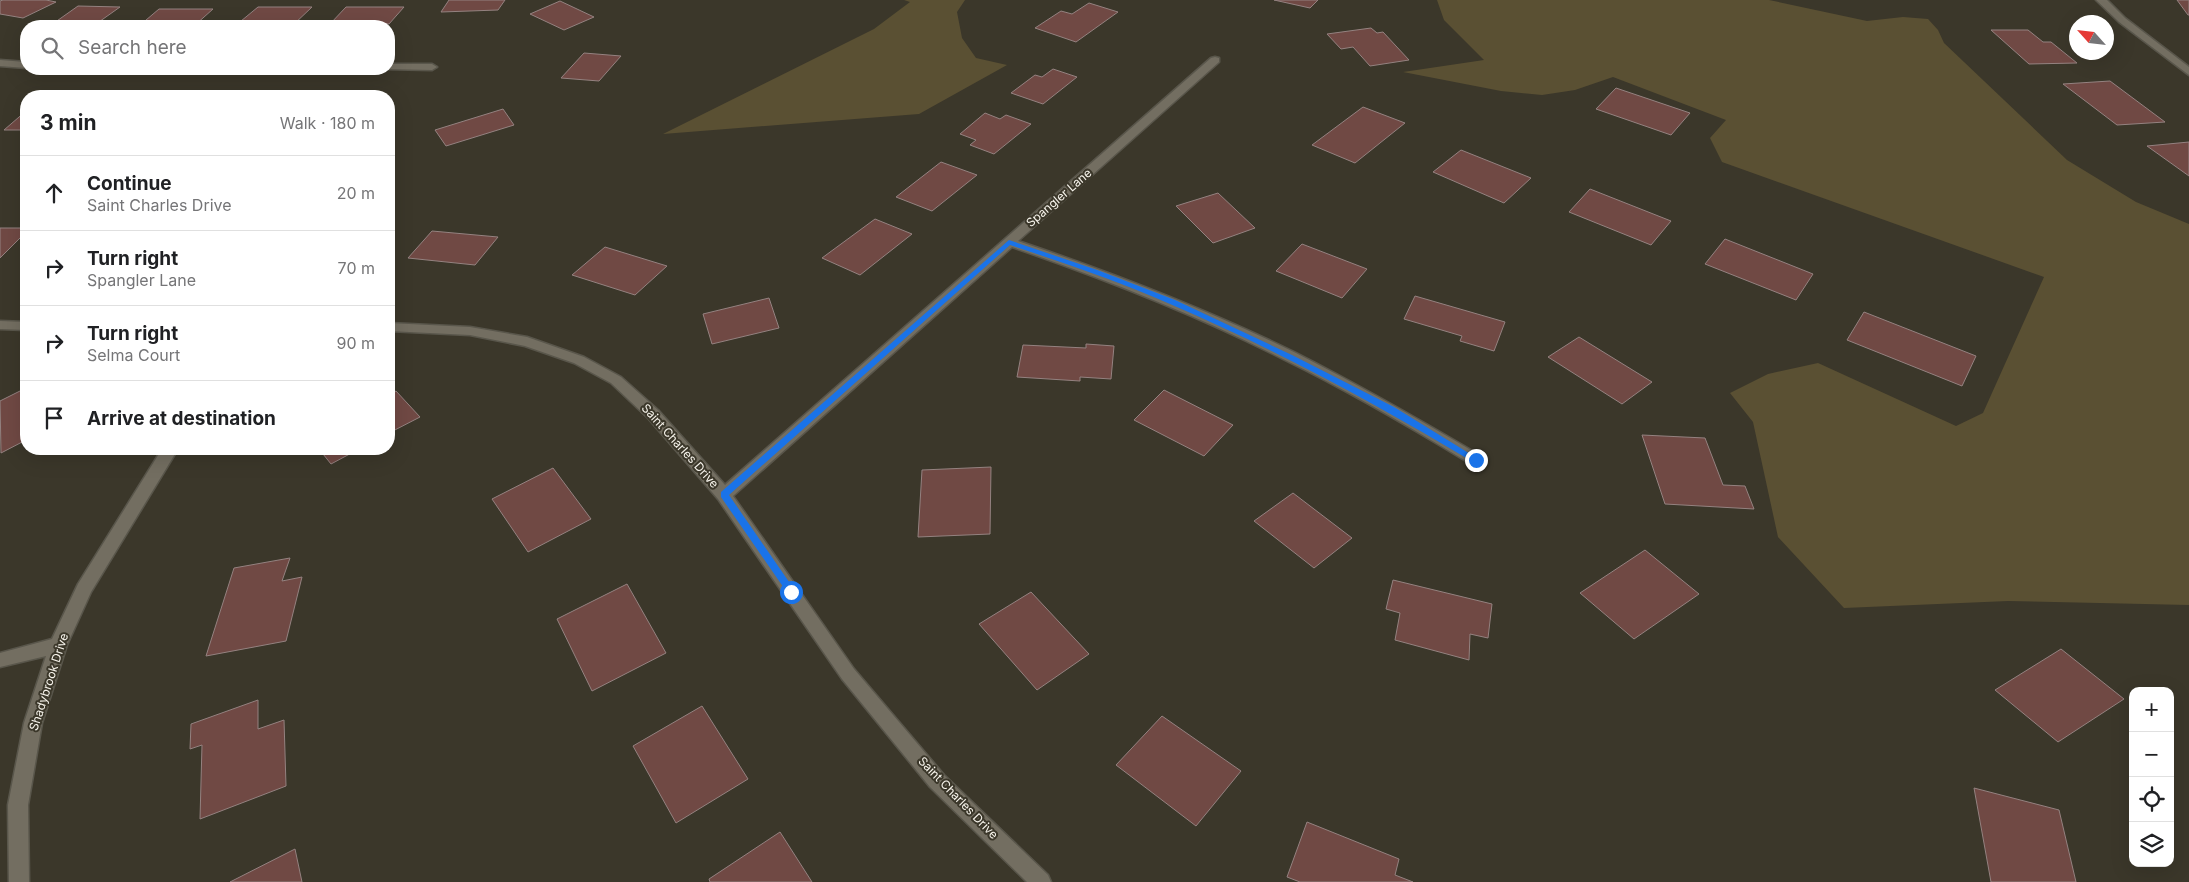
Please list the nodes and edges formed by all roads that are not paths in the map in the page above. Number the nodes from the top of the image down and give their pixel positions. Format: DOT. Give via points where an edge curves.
graph roads {
  1 [pos="2101,0"];
  2 [pos="1215,60"];
  3 [pos="0,63"];
  4 [pos="20,65"];
  5 [pos="395,67"];
  6 [pos="432,67"];
  7 [pos="2189,72"];
  8 [pos="1009,242"];
  9 [pos="0,326"];
  10 [pos="20,326"];
  11 [pos="395,327"];
  12 [pos="166,455"];
  13 [pos="1476,460"];
  14 [pos="724,495"];
  15 [pos="58,645"];
  16 [pos="0,660"];
  17 [pos="18,882"];
  18 [pos="1041,882"];
  1 -- 7 [label="street"];
  2 -- 8 [label="street, Spangler Lane"];
  3 -- 4 [label="street"];
  5 -- 6 [label="street"];
  8 -- 13 [label="street" via="1172,302 1281,352 1391,409"];
  8 -- 14 [label="street, Spangler Lane"];
  9 -- 10 [label="street"];
  11 -- 14 [label="street, Saint Charles Drive" via="470,331 527,342 579,360 616,380 654,414"];
  12 -- 15 [label="street, Shadybrook Drive" via="84,589"];
  14 -- 18 [label="street, Saint Charles Drive" via="848,674 937,780"];
  15 -- 16 [label="street"];
  15 -- 17 [label="street, Shadybrook Drive" via="34,724 18,805"];
}
